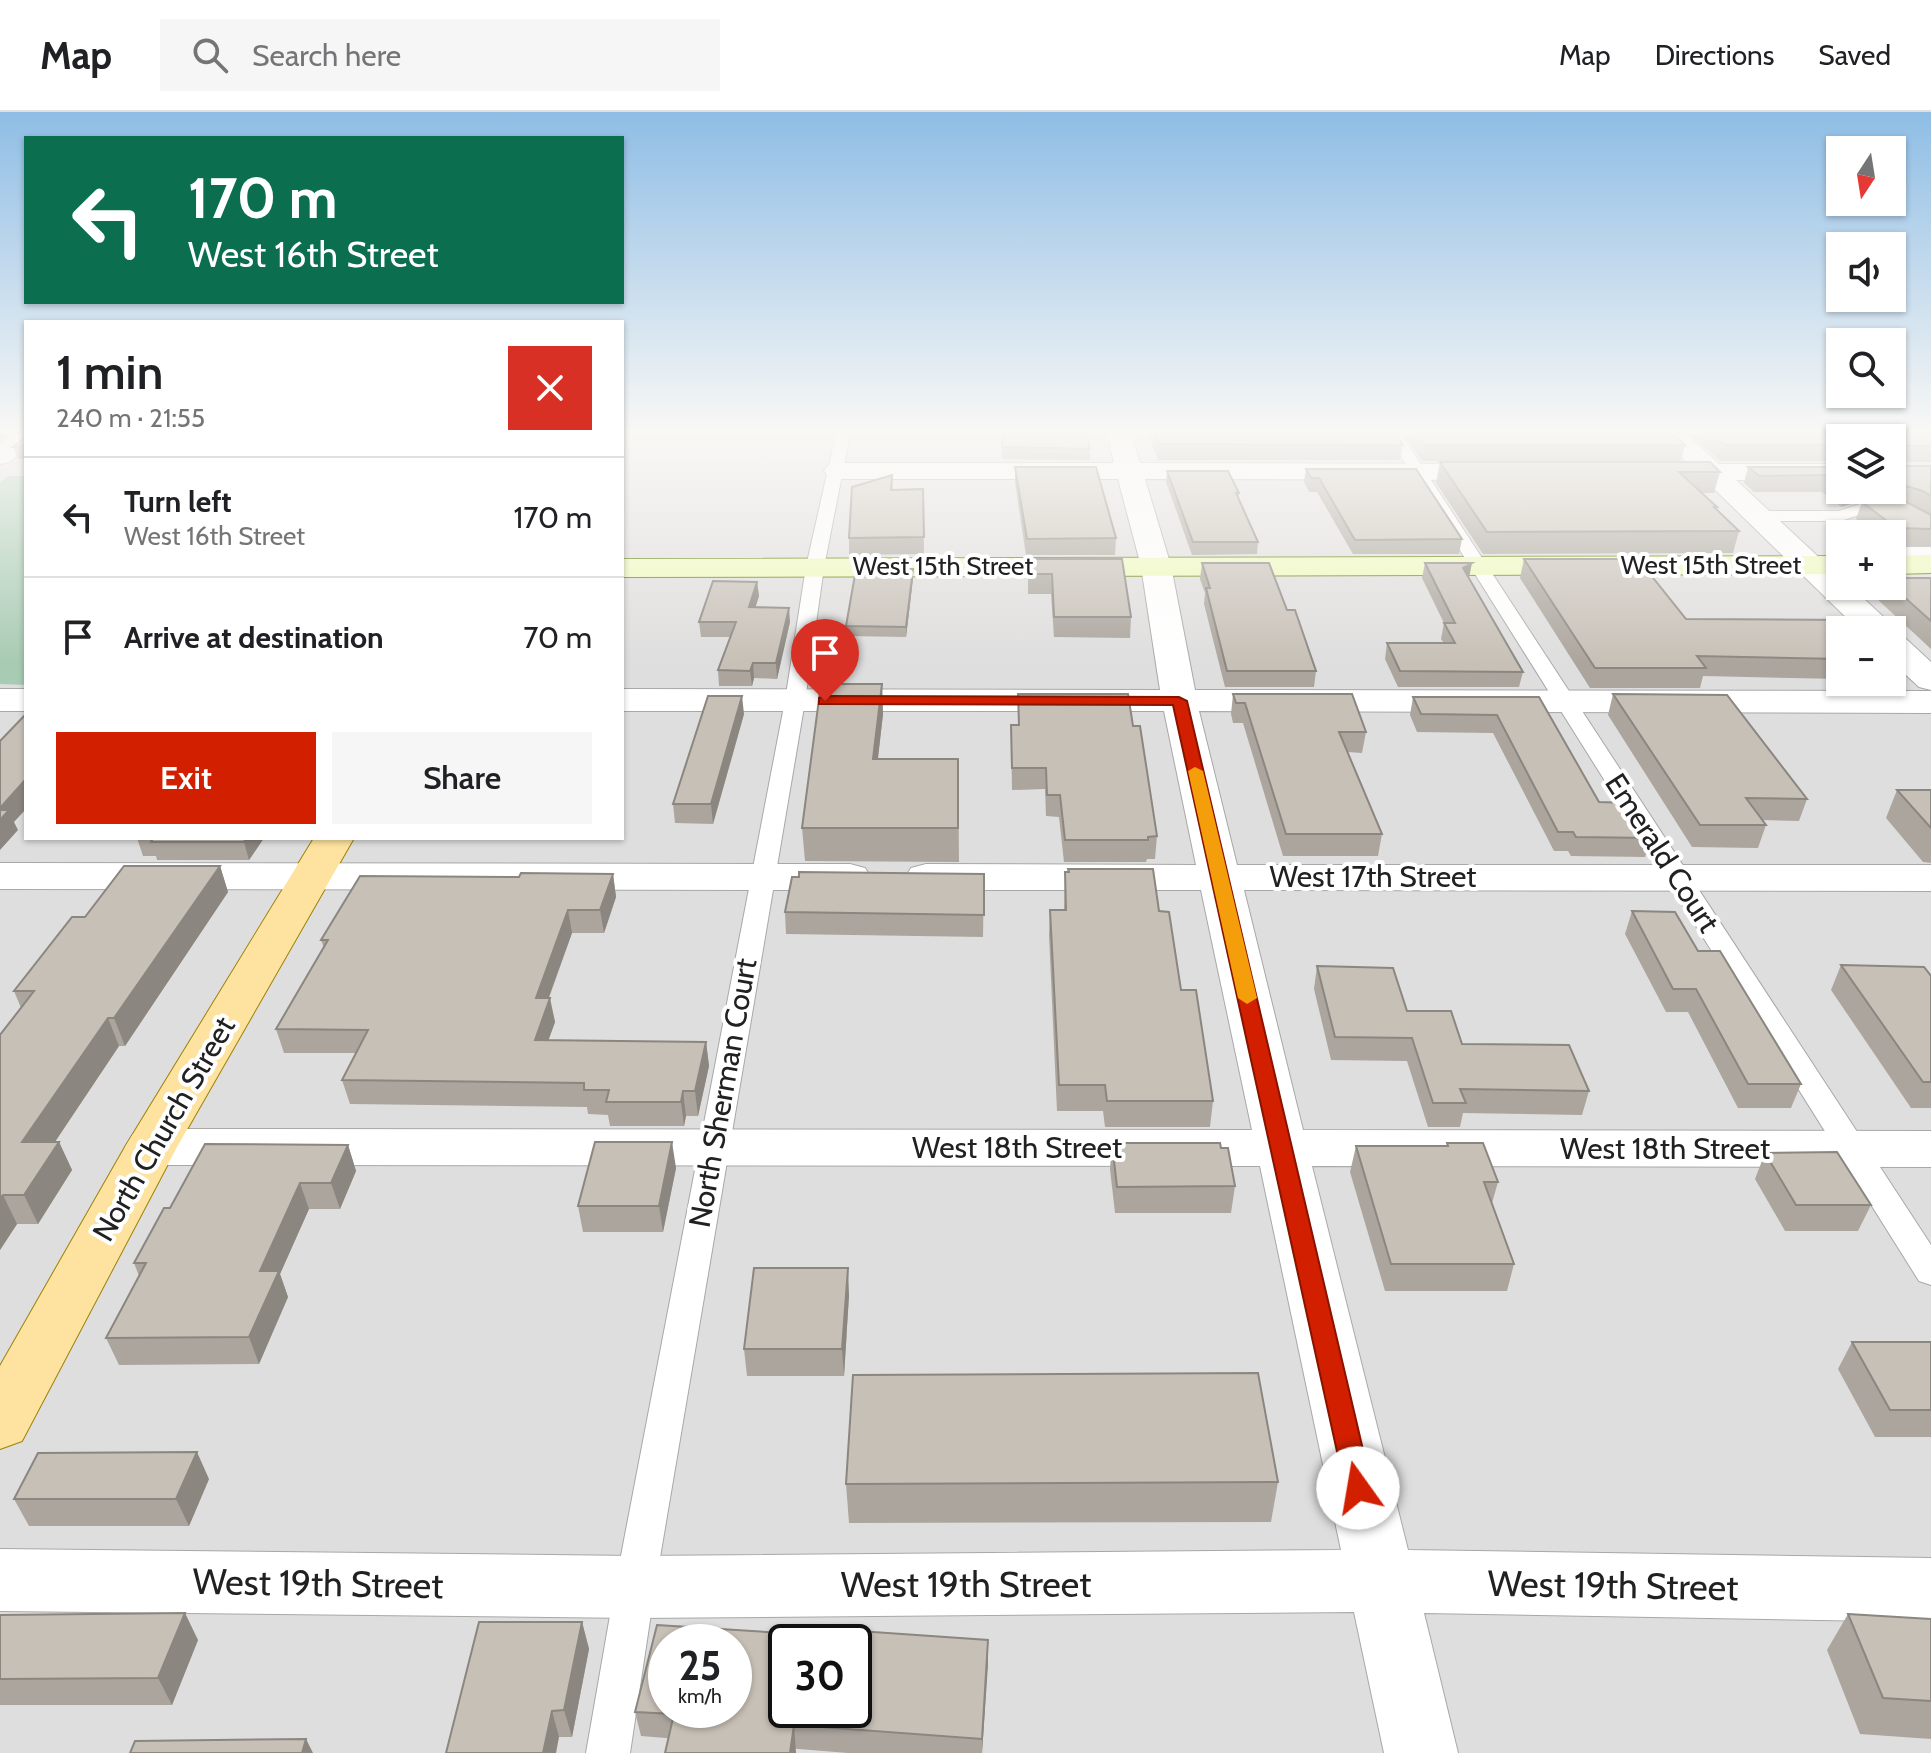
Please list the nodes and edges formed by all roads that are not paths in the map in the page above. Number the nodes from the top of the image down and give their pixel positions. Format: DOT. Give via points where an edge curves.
graph roads {
  1 [pos="828,511"];
  2 [pos="1140,511"];
  3 [pos="1443,511"];
  4 [pos="1752,511"];
  5 [pos="1854,511"];
  6 [pos="1907,511"];
  7 [pos="1758,516"];
  8 [pos="1837,516"];
  9 [pos="1842,520"];
  10 [pos="1931,528"];
  11 [pos="1906,552"];
  12 [pos="1931,552"];
  13 [pos="1931,564"];
  14 [pos="1478,565"];
  15 [pos="1808,565"];
  16 [pos="1826,565"];
  17 [pos="1906,565"];
  18 [pos="1156,566"];
  19 [pos="815,567"];
  20 [pos="624,568"];
  21 [pos="1863,616"];
  22 [pos="1906,657"];
  23 [pos="1931,680"];
  24 [pos="0,700"];
  25 [pos="24,700"];
  26 [pos="624,700"];
  27 [pos="795,701"];
  28 [pos="1179,701"];
  29 [pos="1565,701"];
  30 [pos="1931,702"];
  31 [pos="323,857"];
  32 [pos="0,876"];
  33 [pos="762,877"];
  34 [pos="1220,877"];
  35 [pos="1678,878"];
  36 [pos="1931,878"];
  37 [pos="151,1147"];
  38 [pos="713,1148"];
  39 [pos="1282,1148"];
  40 [pos="1852,1149"];
  41 [pos="1931,1149"];
  42 [pos="1931,1272"];
  43 [pos="0,1423"];
  44 [pos="0,1580"];
  45 [pos="1379,1581"];
  46 [pos="635,1587"];
  47 [pos="1931,1590"];
  48 [pos="608,1753"];
  49 [pos="1421,1753"];
  1 -- 19 [label="lane, North Sherman Court"];
  2 -- 18 [label="street"];
  3 -- 14 [label="lane, Emerald Court"];
  4 -- 7 [label="street"];
  5 -- 8 [label="lane"];
  6 -- 10 [label="lane"];
  7 -- 8 [label="lane"];
  7 -- 15 [label="street"];
  8 -- 9 [label="lane"];
  11 -- 12 [label="lane"];
  13 -- 17 [label="main road"];
  14 -- 15 [label="main road, West 15th Street"];
  14 -- 18 [label="main road, West 15th Street"];
  14 -- 29 [label="lane, Emerald Court"];
  15 -- 16 [label="main road, West 15th Street"];
  15 -- 21 [label="street"];
  18 -- 19 [label="main road, West 15th Street"];
  18 -- 28 [label="street"];
  19 -- 20 [label="main road, West 15th Street"];
  19 -- 27 [label="lane, North Sherman Court"];
  22 -- 23 [label="street"];
  24 -- 25 [label="street"];
  26 -- 27 [label="street"];
  27 -- 28 [label="street"];
  27 -- 33 [label="lane, North Sherman Court"];
  28 -- 29 [label="street"];
  28 -- 34 [label="street"];
  29 -- 30 [label="street"];
  29 -- 35 [label="lane, Emerald Court"];
  31 -- 32 [label="street, West 17th Street"];
  31 -- 33 [label="street, West 17th Street"];
  31 -- 37 [label="main road, North Church Street"];
  33 -- 34 [label="street, West 17th Street"];
  33 -- 38 [label="lane, North Sherman Court"];
  34 -- 35 [label="street, West 17th Street"];
  34 -- 39 [label="street"];
  35 -- 36 [label="street, West 17th Street"];
  35 -- 40 [label="lane, Emerald Court"];
  37 -- 38 [label="street, West 18th Street"];
  37 -- 43 [label="main road, North Church Street"];
  38 -- 39 [label="street, West 18th Street"];
  38 -- 46 [label="lane, North Sherman Court"];
  39 -- 40 [label="street, West 18th Street"];
  39 -- 45 [label="street"];
  40 -- 41 [label="street, West 18th Street"];
  40 -- 42 [label="lane, Emerald Court"];
  44 -- 46 [label="street, West 19th Street"];
  45 -- 46 [label="street, West 19th Street"];
  45 -- 47 [label="street, West 19th Street"];
  45 -- 49 [label="street"];
  46 -- 48 [label="lane, North Sherman Court"];
}
